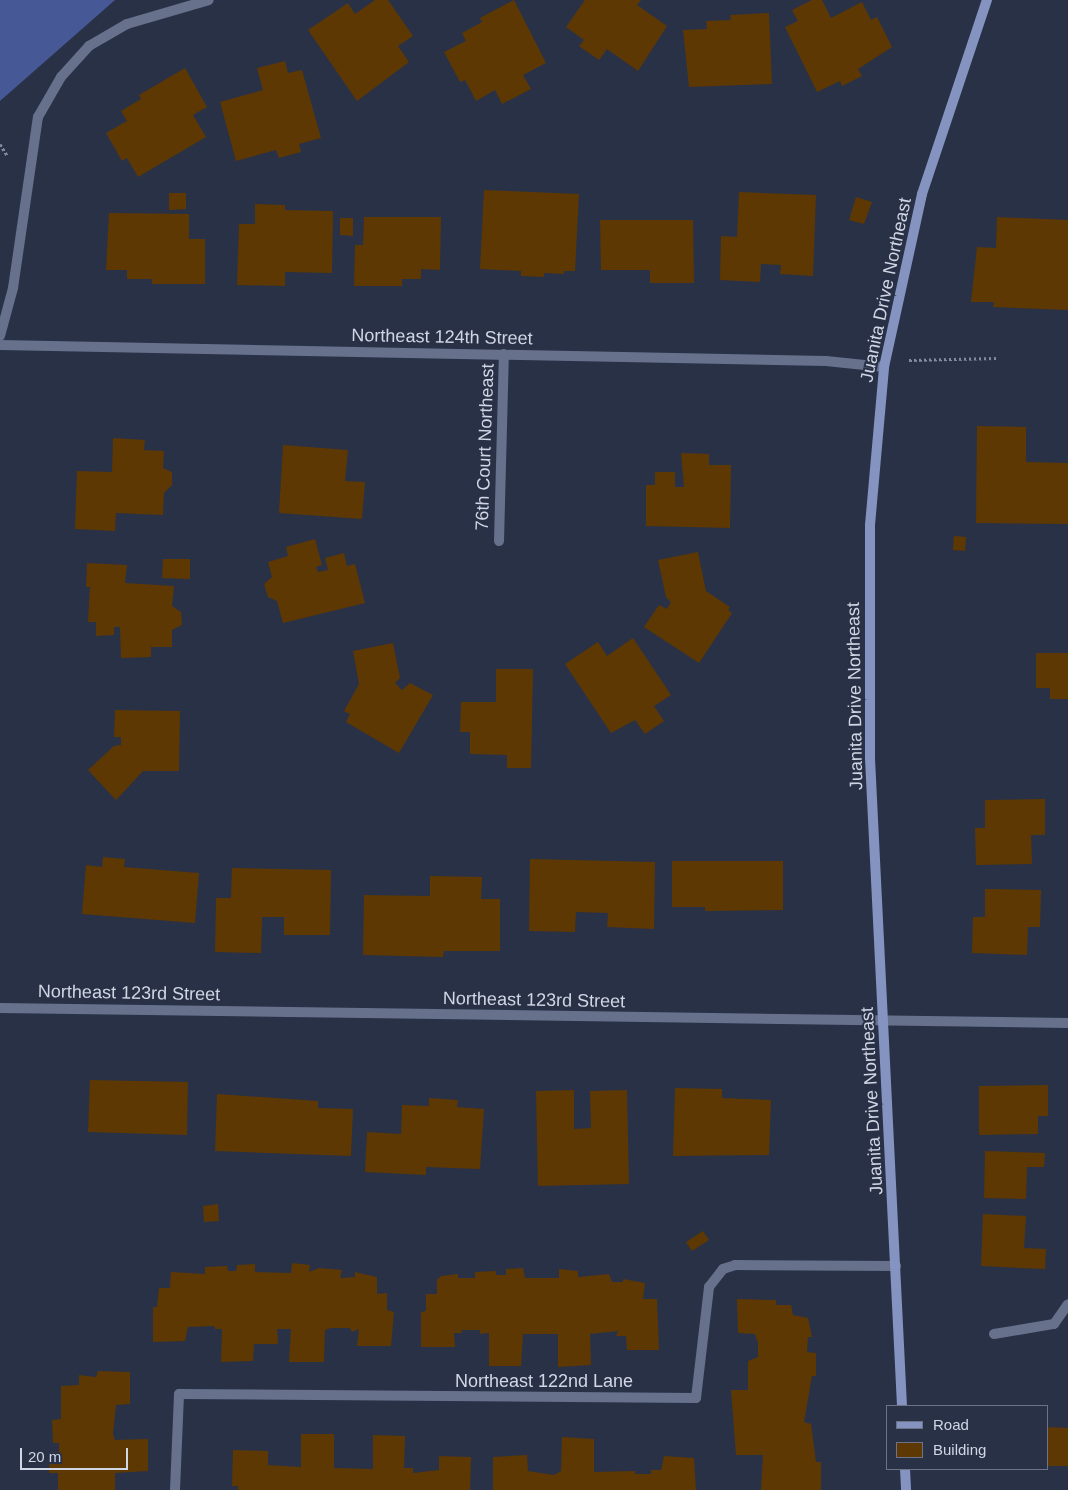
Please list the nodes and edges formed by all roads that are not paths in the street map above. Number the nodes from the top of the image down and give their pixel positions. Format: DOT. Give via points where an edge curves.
graph roads {
  1 [pos="208,0"];
  2 [pos="987,0"];
  3 [pos="0,336"];
  4 [pos="0,346"];
  5 [pos="504,354"];
  6 [pos="884,367"];
  7 [pos="499,541"];
  8 [pos="0,1008"];
  9 [pos="885,1022"];
  10 [pos="1068,1023"];
  11 [pos="896,1266"];
  12 [pos="1068,1304"];
  13 [pos="994,1334"];
  14 [pos="902,1405"];
  15 [pos="905,1470"];
  16 [pos="175,1490"];
  17 [pos="906,1490"];
  1 -- 3 [label="street" via="127,24 89,46 61,77 38,117 13,288"];
  2 -- 6 [label="main road, Juanita Drive Northeast" via="922,194"];
  4 -- 5 [label="street, Northeast 124th Street"];
  5 -- 6 [label="street, Northeast 124th Street" via="826,362"];
  5 -- 7 [label="street, 76th Court Northeast"];
  6 -- 9 [label="main road, Juanita Drive Northeast" via="870,525 870,758"];
  8 -- 9 [label="street, Northeast 123rd Street"];
  9 -- 10 [label="street, Northeast 123rd Street"];
  9 -- 11 [label="main road, Juanita Drive Northeast"];
  11 -- 14 [label="main road, Juanita Drive Northeast"];
  11 -- 16 [label="street, Northeast 122nd Lane" via="735,1265 723,1269 709,1287 696,1398 179,1394"];
  12 -- 13 [label="street" via="1054,1324"];
  15 -- 17 [label="main road"];
}
